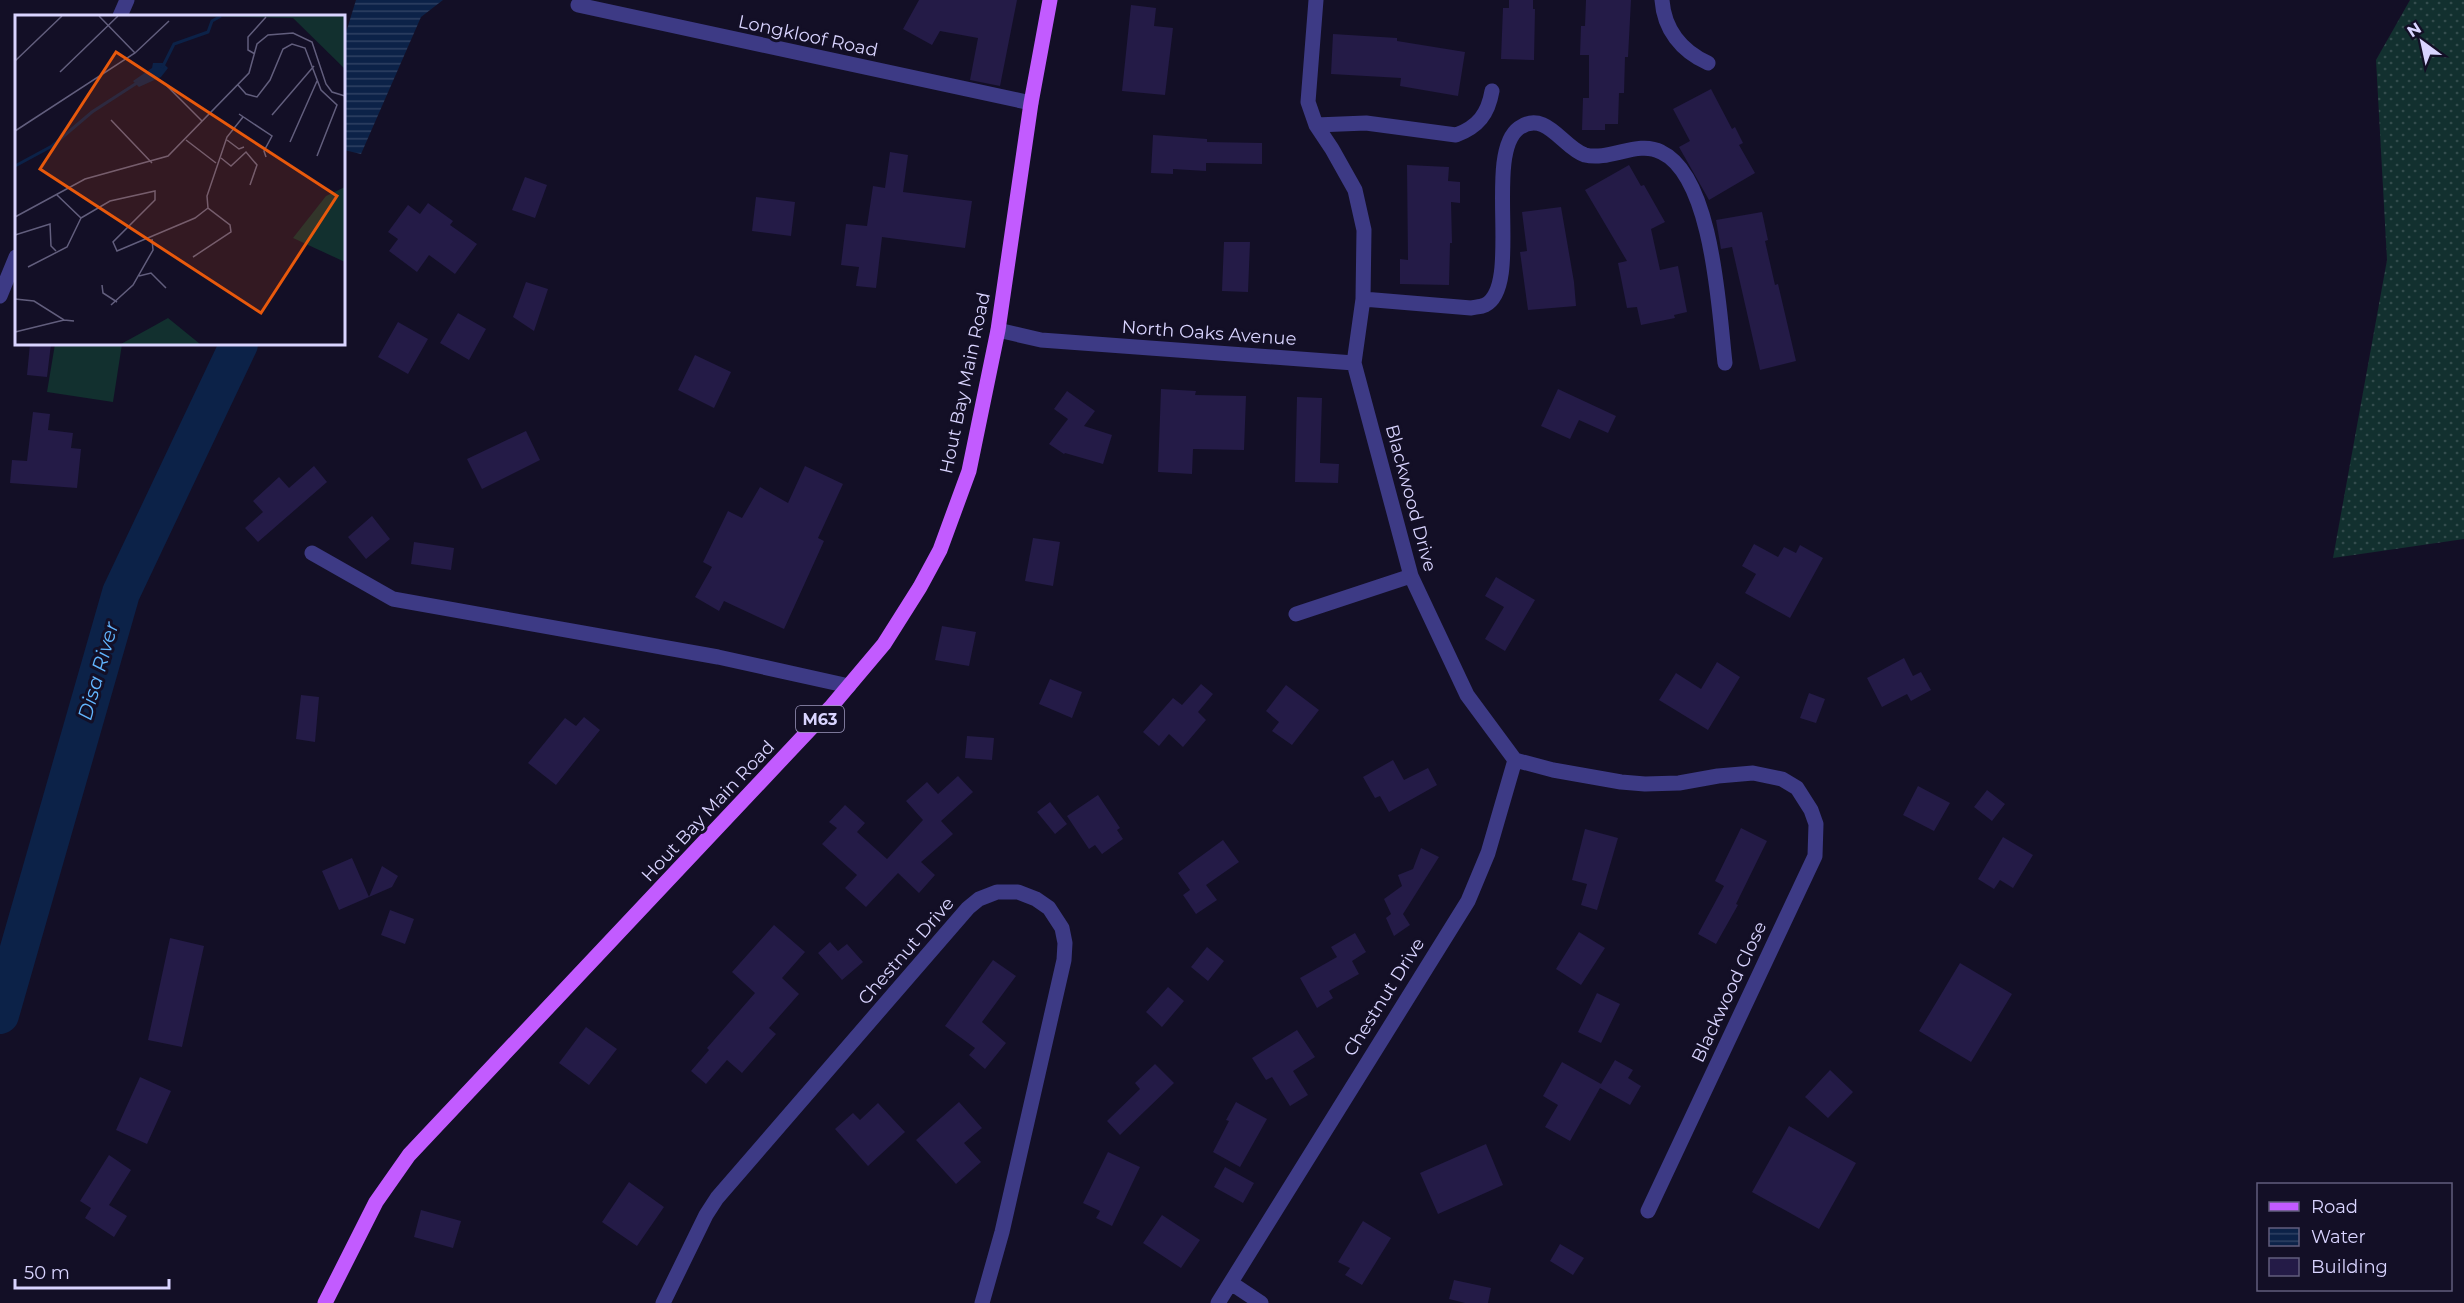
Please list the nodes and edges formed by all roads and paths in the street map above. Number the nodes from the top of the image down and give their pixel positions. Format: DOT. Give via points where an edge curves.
graph roads {
  1 [pos="127,0"];
  2 [pos="1050,0"];
  3 [pos="1317,0"];
  4 [pos="1662,0"];
  5 [pos="578,5"];
  6 [pos="120,15"];
  7 [pos="1708,63"];
  8 [pos="1492,91"];
  9 [pos="1030,103"];
  10 [pos="1316,125"];
  11 [pos="15,259"];
  12 [pos="0,296"];
  13 [pos="1363,299"];
  14 [pos="998,330"];
  15 [pos="1354,363"];
  16 [pos="1725,363"];
  17 [pos="312,553"];
  18 [pos="1411,576"];
  19 [pos="1296,614"];
  20 [pos="849,686"];
  21 [pos="1515,760"];
  22 [pos="1648,1211"];
  23 [pos="1231,1283"];
  24 [pos="325,1303"];
  25 [pos="663,1303"];
  26 [pos="982,1303"];
  27 [pos="1218,1303"];
  28 [pos="1261,1303"];
  1 -- 6 [label="street"];
  2 -- 9 [label="main road, Hout Bay Main Road / M63"];
  3 -- 10 [label="street" via="1308,87 1308,102"];
  4 -- 7 [label="street" via="1671,34 1698,59"];
  5 -- 9 [label="street, Longkloof Road"];
  8 -- 10 [label="street" via="1479,123 1456,135 1366,123"];
  9 -- 14 [label="main road, Hout Bay Main Road / M63"];
  10 -- 13 [label="street" via="1346,172 1360,207 1364,230"];
  11 -- 12 [label="street"];
  13 -- 15 [label="street"];
  13 -- 16 [label="street" via="1472,308 1486,305 1502,274 1505,172 1510,140 1520,127 1534,123 1547,126 1586,155 1647,149 1660,151 1680,168 1700,204 1707,230"];
  14 -- 15 [label="street, North Oaks Avenue" via="1041,340"];
  14 -- 20 [label="main road, Hout Bay Main Road / M63" via="969,471 940,550 884,644"];
  15 -- 18 [label="street, Blackwood Drive"];
  17 -- 20 [label="street" via="393,599 718,657"];
  18 -- 19 [label="street"];
  18 -- 21 [label="street, Blackwood Drive" via="1467,695"];
  20 -- 24 [label="main road, Hout Bay Main Road / M63" via="754,792 409,1155 376,1202"];
  21 -- 22 [label="street, Blackwood Close" via="1621,782 1679,783 1718,776 1772,775 1797,788 1816,824 1815,856"];
  21 -- 23 [label="street, Chestnut Drive" via="1488,853 1468,900"];
  23 -- 27 [label="street, Chestnut Drive"];
  23 -- 28 [label="street"];
  25 -- 26 [label="street, Chestnut Drive" via="717,1198 944,934 980,899 997,892 1018,892 1036,899 1057,918 1065,943 1064,960 1005,1221"];
}
